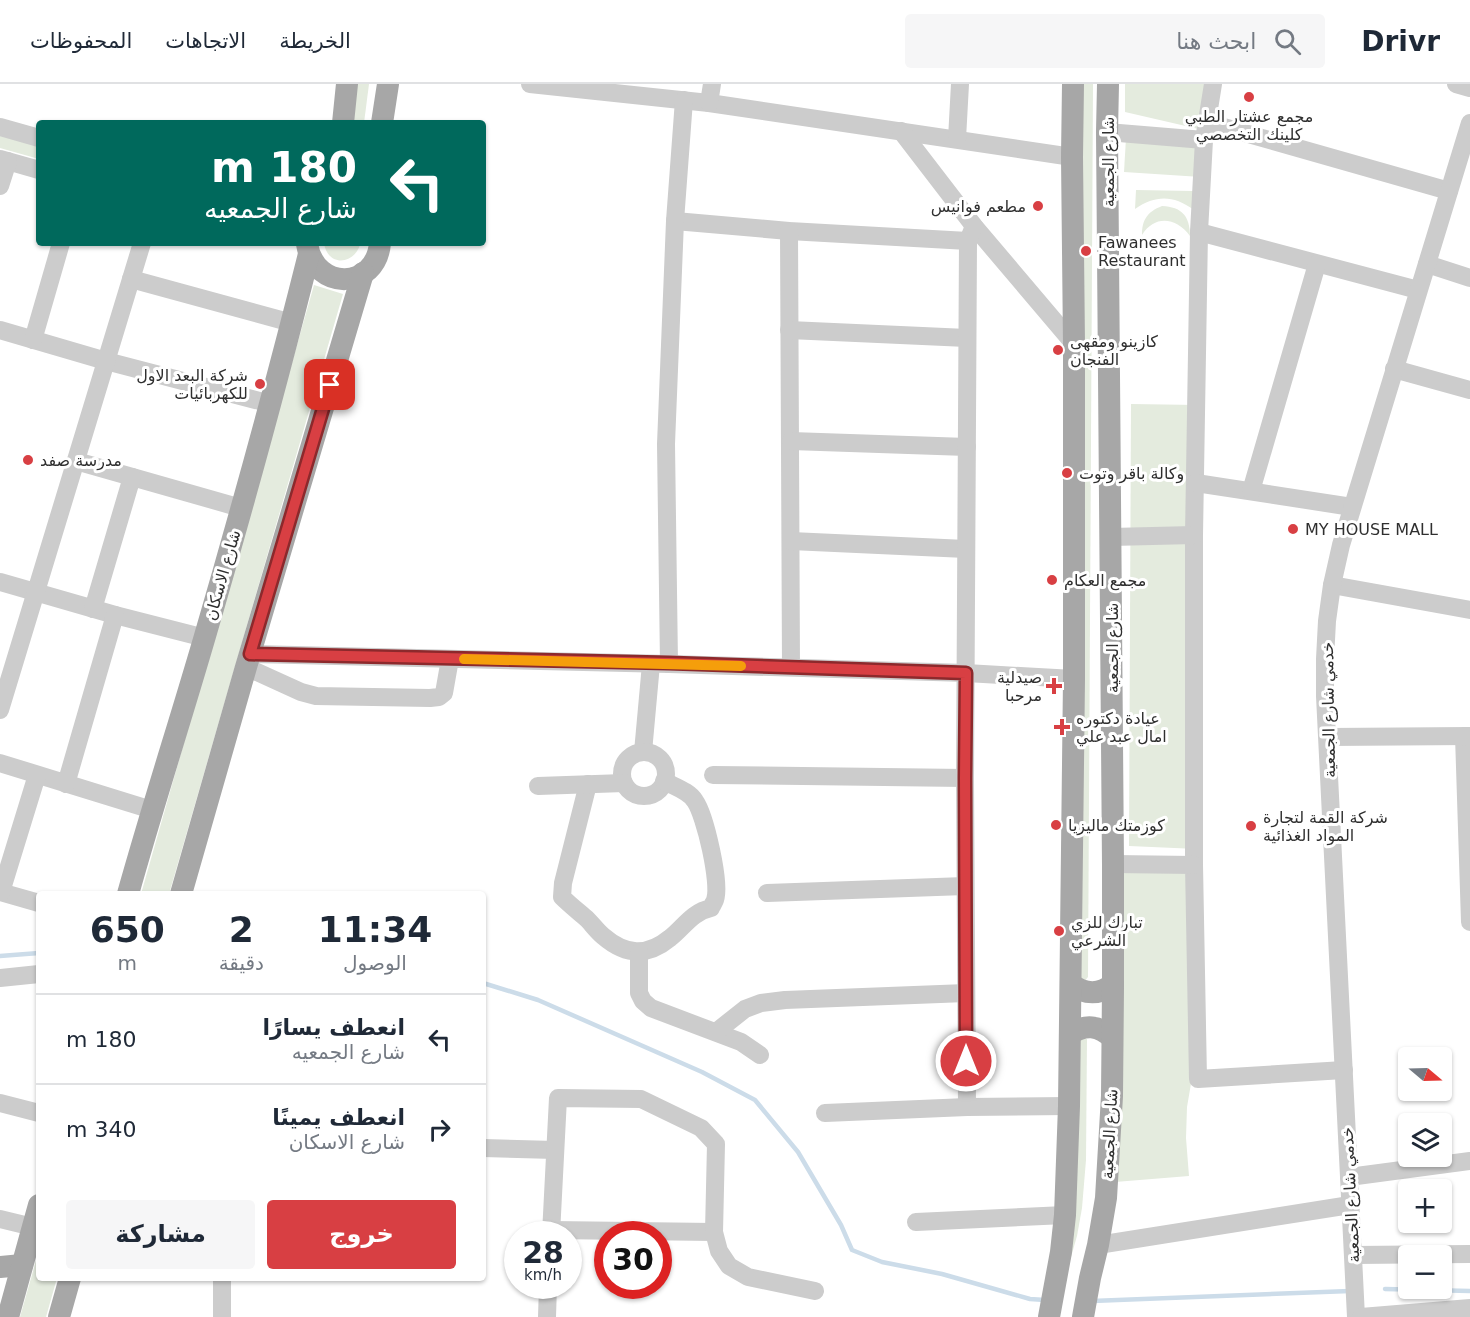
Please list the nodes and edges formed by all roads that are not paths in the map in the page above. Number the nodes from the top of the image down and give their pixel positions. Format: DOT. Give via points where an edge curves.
graph roads {
  1 [pos="347,84"];
  2 [pos="388,84"];
  3 [pos="531,84"];
  4 [pos="712,84"];
  5 [pos="960,84"];
  6 [pos="1073,84"];
  7 [pos="1108,84"];
  8 [pos="1213,84"];
  9 [pos="1456,84"];
  10 [pos="606,88"];
  11 [pos="1470,88"];
  12 [pos="684,100"];
  13 [pos="709,103"];
  14 [pos="343,120"];
  15 [pos="382,120"];
  16 [pos="1470,123"];
  17 [pos="0,127"];
  18 [pos="901,131"];
  19 [pos="1205,131"];
  20 [pos="1107,132"];
  21 [pos="36,137"];
  22 [pos="957,139"];
  23 [pos="1072,158"];
  24 [pos="4,160"];
  25 [pos="36,169"];
  26 [pos="0,186"];
  27 [pos="1449,191"];
  28 [pos="675,221"];
  29 [pos="789,231"];
  30 [pos="1199,232"];
  31 [pos="971,234"];
  32 [pos="60,246"];
  33 [pos="141,246"];
  34 [pos="306,246"];
  35 [pos="380,246"];
  36 [pos="1317,264"];
  37 [pos="1426,264"];
  38 [pos="363,273"];
  39 [pos="1470,278"];
  40 [pos="131,279"];
  41 [pos="1418,290"];
  42 [pos="292,323"];
  43 [pos="0,330"];
  44 [pos="789,330"];
  45 [pos="967,338"];
  46 [pos="33,340"];
  47 [pos="1074,344"];
  48 [pos="106,361"];
  49 [pos="1394,369"];
  50 [pos="1470,390"];
  51 [pos="271,404"];
  52 [pos="791,441"];
  53 [pos="967,447"];
  54 [pos="76,461"];
  55 [pos="132,477"];
  56 [pos="1196,483"];
  57 [pos="1251,491"];
  58 [pos="1352,507"];
  59 [pos="241,508"];
  60 [pos="1194,535"];
  61 [pos="1111,537"];
  62 [pos="791,541"];
  63 [pos="966,549"];
  64 [pos="0,582"];
  65 [pos="1332,585"];
  66 [pos="36,592"];
  67 [pos="93,609"];
  68 [pos="1470,610"];
  69 [pos="115,615"];
  70 [pos="205,638"];
  71 [pos="450,659"];
  72 [pos="248,660"];
  73 [pos="669,663"];
  74 [pos="651,664"];
  75 [pos="791,668"];
  76 [pos="966,673"];
  77 [pos="1074,679"];
  78 [pos="0,710"];
  79 [pos="1467,736"];
  80 [pos="1328,737"];
  81 [pos="644,752"];
  82 [pos="0,763"];
  83 [pos="37,775"];
  84 [pos="713,775"];
  85 [pos="965,778"];
  86 [pos="664,781"];
  87 [pos="624,783"];
  88 [pos="66,784"];
  89 [pos="588,784"];
  90 [pos="538,786"];
  91 [pos="152,810"];
  92 [pos="1113,864"];
  93 [pos="1194,865"];
  94 [pos="965,886"];
  95 [pos="129,891"];
  96 [pos="182,891"];
  97 [pos="1,892"];
  98 [pos="767,893"];
  99 [pos="36,902"];
  100 [pos="1470,922"];
  101 [pos="639,952"];
  102 [pos="36,974"];
  103 [pos="0,978"];
  104 [pos="1071,984"];
  105 [pos="1113,984"];
  106 [pos="966,993"];
  107 [pos="716,1032"];
  108 [pos="1070,1034"];
  109 [pos="1112,1038"];
  110 [pos="760,1055"];
  111 [pos="1344,1070"];
  112 [pos="0,1103"];
  113 [pos="1069,1106"];
  114 [pos="966,1107"];
  115 [pos="36,1112"];
  116 [pos="825,1113"];
  117 [pos="486,1148"];
  118 [pos="555,1154"];
  119 [pos="1470,1161"];
  120 [pos="1349,1177"];
  121 [pos="1350,1205"];
  122 [pos="1065,1215"];
  123 [pos="36,1216"];
  124 [pos="0,1220"];
  125 [pos="552,1221"];
  126 [pos="916,1222"];
  127 [pos="33,1227"];
  128 [pos="582,1232"];
  129 [pos="714,1232"];
  130 [pos="1098,1245"];
  131 [pos="1470,1254"];
  132 [pos="1353,1255"];
  133 [pos="11,1266"];
  134 [pos="69,1281"];
  135 [pos="222,1281"];
  136 [pos="815,1291"];
  137 [pos="548,1299"];
  138 [pos="1470,1308"];
  139 [pos="6,1311"];
  140 [pos="59,1317"];
  141 [pos="222,1317"];
  142 [pos="547,1317"];
  143 [pos="1049,1317"];
  144 [pos="1083,1317"];
  145 [pos="1356,1317"];
  146 [pos="1361,1317"];
  1 -- 14 [label="main road"];
  2 -- 15 [label="main road"];
  3 -- 10 [label="street"];
  4 -- 13 [label="street"];
  5 -- 22 [label="street"];
  6 -- 23 [label="main road"];
  7 -- 20 [label="main road, شارع الجمعية"];
  8 -- 19 [label="street"];
  9 -- 11 [label="street"];
  10 -- 12 [label="street"];
  12 -- 13 [label="street"];
  12 -- 28 [label="street"];
  13 -- 18 [label="street"];
  16 -- 27 [label="street, خدمي شارع الجمعية"];
  17 -- 21 [label="street"];
  18 -- 22 [label="street"];
  18 -- 31 [label="street"];
  19 -- 20 [label="street"];
  19 -- 27 [label="street"];
  19 -- 30 [label="street"];
  20 -- 61 [label="main road, شارع الجمعية"];
  22 -- 23 [label="street"];
  23 -- 47 [label="main road"];
  24 -- 25 [label="street"];
  24 -- 26 [label="street"];
  27 -- 37 [label="street, خدمي شارع الجمعية"];
  28 -- 29 [label="street"];
  28 -- 73 [label="street" via="666,444"];
  29 -- 31 [label="street"];
  29 -- 44 [label="street"];
  30 -- 36 [label="street"];
  30 -- 56 [label="street"];
  31 -- 45 [label="street"];
  31 -- 47 [label="street"];
  32 -- 46 [label="street"];
  33 -- 40 [label="street"];
  34 -- 38 [label="main road" via="313,262 327,275 345,279"];
  34 -- 42 [label="main road, شارع الاسكان"];
  35 -- 38 [label="main road" via="376,260"];
  36 -- 41 [label="street"];
  36 -- 57 [label="street"];
  37 -- 39 [label="street"];
  37 -- 41 [label="street, خدمي شارع الجمعية"];
  38 -- 72 [label="main road"];
  40 -- 42 [label="street"];
  40 -- 48 [label="street"];
  41 -- 49 [label="street, خدمي شارع الجمعية"];
  42 -- 51 [label="main road, شارع الاسكان"];
  43 -- 46 [label="street"];
  44 -- 45 [label="street"];
  44 -- 52 [label="street"];
  45 -- 53 [label="street"];
  46 -- 48 [label="street"];
  47 -- 77 [label="main road"];
  48 -- 51 [label="street"];
  48 -- 54 [label="street"];
  49 -- 50 [label="street"];
  49 -- 58 [label="street, خدمي شارع الجمعية"];
  51 -- 59 [label="main road, شارع الاسكان"];
  52 -- 53 [label="street"];
  52 -- 62 [label="street"];
  53 -- 63 [label="street"];
  54 -- 55 [label="street"];
  54 -- 66 [label="street"];
  55 -- 59 [label="street"];
  55 -- 67 [label="street"];
  56 -- 57 [label="street"];
  56 -- 60 [label="street"];
  57 -- 58 [label="street"];
  58 -- 65 [label="street, خدمي شارع الجمعية"];
  59 -- 70 [label="main road, شارع الاسكان"];
  60 -- 61 [label="street"];
  60 -- 93 [label="street"];
  61 -- 92 [label="main road, شارع الجمعية"];
  62 -- 63 [label="street"];
  62 -- 75 [label="street"];
  63 -- 76 [label="street"];
  64 -- 66 [label="street"];
  65 -- 68 [label="street"];
  65 -- 80 [label="street, خدمي شارع الجمعية" via="1325,659"];
  66 -- 67 [label="street"];
  66 -- 78 [label="street"];
  67 -- 69 [label="street"];
  69 -- 70 [label="street"];
  69 -- 88 [label="street"];
  70 -- 91 [label="main road, شارع الاسكان"];
  71 -- 72 [label="street"];
  71 -- 72 [label="street" via="444,693 430,698 316,696 301,692"];
  71 -- 74 [label="street"];
  72 -- 96 [label="main road"];
  73 -- 74 [label="street"];
  73 -- 75 [label="street"];
  74 -- 81 [label="street"];
  75 -- 76 [label="street"];
  76 -- 77 [label="street"];
  76 -- 85 [label="street"];
  77 -- 104 [label="main road"];
  79 -- 80 [label="street"];
  79 -- 100 [label="street"];
  80 -- 111 [label="street, خدمي شارع الجمعية"];
  81 -- 86 [label="street" via="660,759 666,772"];
  81 -- 87 [label="street" via="634,754 624,765"];
  82 -- 83 [label="street"];
  83 -- 88 [label="street"];
  83 -- 97 [label="street"];
  84 -- 85 [label="street"];
  85 -- 94 [label="street"];
  86 -- 87 [label="street" via="657,791 644,796 636,795"];
  86 -- 101 [label="street" via="697,802 708,834 716,900 669,939 654,949"];
  87 -- 89 [label="street"];
  88 -- 91 [label="street"];
  89 -- 90 [label="street"];
  89 -- 101 [label="street" via="562,897 602,936 628,951"];
  91 -- 95 [label="main road, شارع الاسكان"];
  92 -- 93 [label="street"];
  92 -- 105 [label="main road, شارع الجمعية"];
  93 -- 111 [label="street" via="1198,1079"];
  94 -- 98 [label="street"];
  94 -- 106 [label="street"];
  97 -- 99 [label="street"];
  101 -- 107 [label="street" via="639,993 643,1001 651,1008"];
  102 -- 103 [label="street"];
  104 -- 105 [label="main road" via="1092,993"];
  104 -- 108 [label="main road"];
  105 -- 109 [label="main road, شارع الجمعية"];
  106 -- 107 [label="street" via="761,1003 745,1009"];
  106 -- 114 [label="street"];
  107 -- 110 [label="street"];
  108 -- 109 [label="main road" via="1092,1027"];
  108 -- 113 [label="main road"];
  109 -- 130 [label="main road, شارع الجمعية" via="1106,1198"];
  111 -- 120 [label="street, خدمي شارع الجمعية"];
  112 -- 115 [label="street"];
  113 -- 114 [label="street"];
  113 -- 122 [label="main road"];
  114 -- 116 [label="street"];
  117 -- 118 [label="street"];
  118 -- 125 [label="street"];
  118 -- 129 [label="street" via="558,1098 641,1099 701,1128 717,1144"];
  119 -- 120 [label="street"];
  120 -- 121 [label="street, خدمي شارع الجمعية"];
  121 -- 130 [label="street"];
  121 -- 132 [label="street, خدمي شارع الجمعية"];
  122 -- 126 [label="street"];
  122 -- 143 [label="main road"];
  123 -- 127 [label="main road"];
  124 -- 127 [label="street"];
  127 -- 133 [label="main road"];
  128 -- 129 [label="street"];
  129 -- 136 [label="street" via="719,1251 729,1266 748,1277"];
  130 -- 144 [label="main road, شارع الجمعية"];
  131 -- 132 [label="street"];
  132 -- 145 [label="street, خدمي شارع الجمعية"];
  133 -- 139 [label="main road"];
  134 -- 140 [label="main road"];
  135 -- 141 [label="street"];
  137 -- 142 [label="street"];
  138 -- 146 [label="street"];
}
